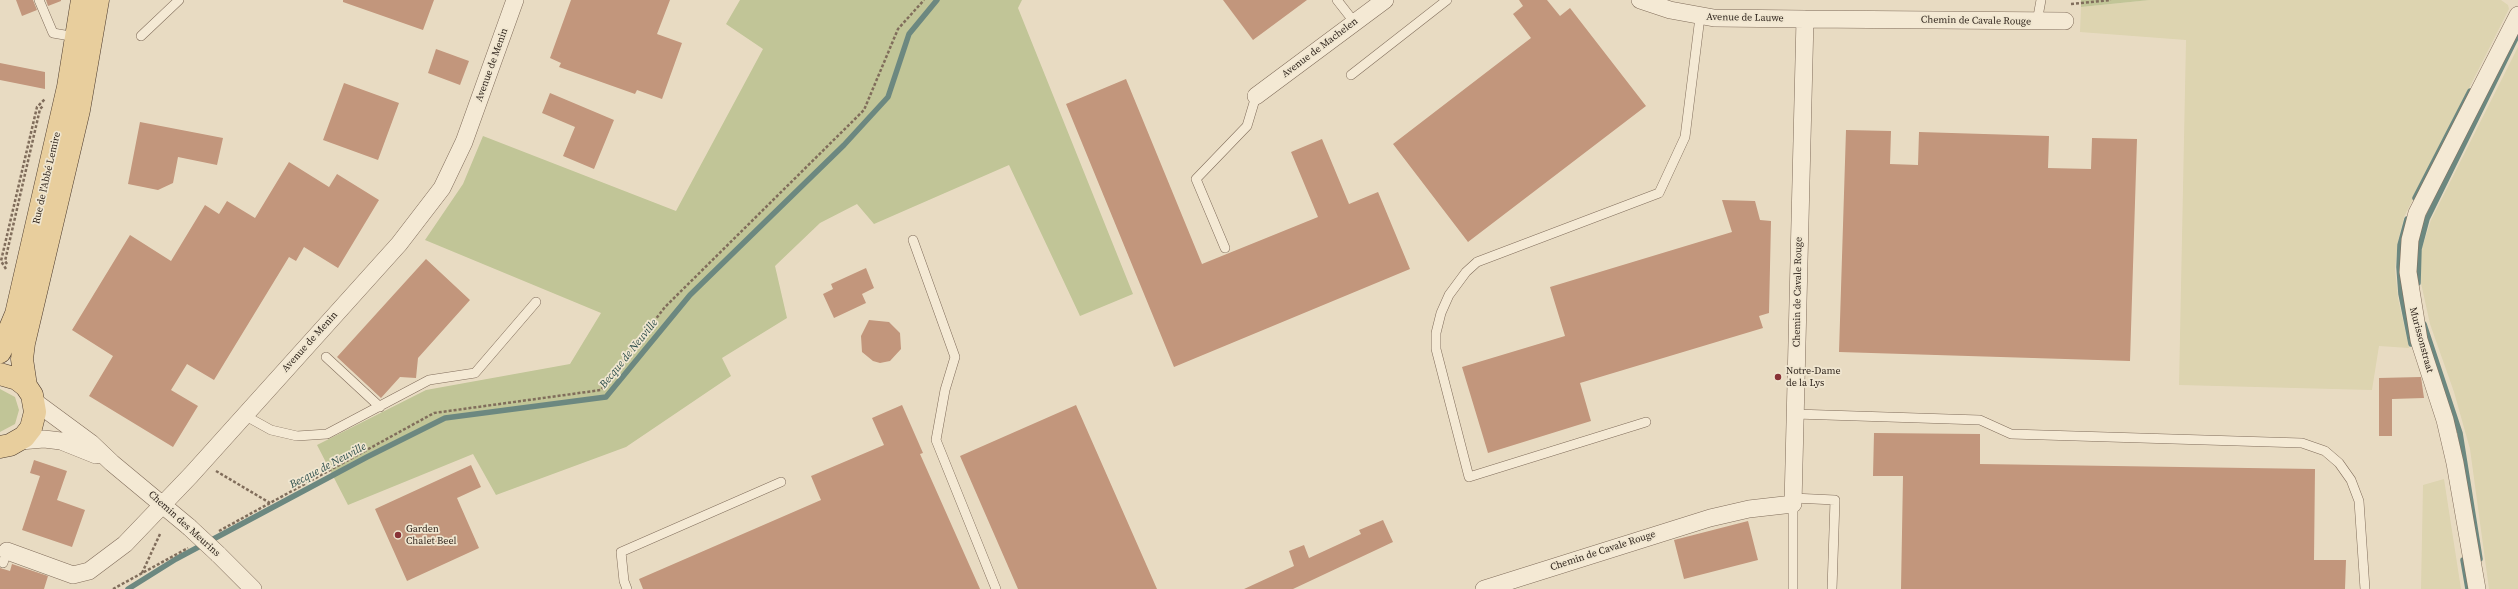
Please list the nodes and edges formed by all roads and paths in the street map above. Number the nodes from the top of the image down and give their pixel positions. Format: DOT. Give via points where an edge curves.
graph roads {
  1 [pos="40,0"];
  2 [pos="82,0"];
  3 [pos="98,0"];
  4 [pos="179,0"];
  5 [pos="515,0"];
  6 [pos="924,0"];
  7 [pos="1337,0"];
  8 [pos="1385,0"];
  9 [pos="1447,0"];
  10 [pos="1640,0"];
  11 [pos="2041,0"];
  12 [pos="2111,0"];
  13 [pos="2518,15"];
  14 [pos="1700,17"];
  15 [pos="1805,19"];
  16 [pos="2065,21"];
  17 [pos="2037,22"];
  18 [pos="1354,23"];
  19 [pos="141,36"];
  20 [pos="85,39"];
  21 [pos="1351,75"];
  22 [pos="1256,96"];
  23 [pos="914,240"];
  24 [pos="1225,248"];
  25 [pos="536,302"];
  26 [pos="0,352"];
  27 [pos="326,357"];
  28 [pos="0,374"];
  29 [pos="30,393"];
  30 [pos="380,407"];
  31 [pos="1795,414"];
  32 [pos="244,415"];
  33 [pos="1646,422"];
  34 [pos="6,447"];
  35 [pos="202,463"];
  36 [pos="112,464"];
  37 [pos="781,482"];
  38 [pos="1793,501"];
  39 [pos="270,503"];
  40 [pos="162,504"];
  41 [pos="216,533"];
  42 [pos="189,548"];
  43 [pos="4,554"];
  44 [pos="113,589"];
  45 [pos="253,589"];
  46 [pos="627,589"];
  47 [pos="996,589"];
  48 [pos="1484,589"];
  49 [pos="1793,589"];
  50 [pos="1832,589"];
  51 [pos="2365,589"];
  52 [pos="2476,589"];
  1 -- 20 [label="lane" via="53,33"];
  2 -- 20 [label="main road, Rue de l'Abbé Lemire"];
  3 -- 20 [label="main road, Rue de l'Abbé Lemire"];
  4 -- 19 [label="lane"];
  5 -- 32 [label="street, Avenue de Menin" via="464,142 442,188 399,244"];
  6 -- 39 [label="path" via="898,29 864,110 665,307 601,390 434,413"];
  7 -- 18 [label="lane"];
  8 -- 18 [label="street, Avenue de Machelen"];
  9 -- 21 [label="lane"];
  10 -- 14 [label="street, Avenue de Lauwe"];
  11 -- 17 [label="lane"];
  12 -- 16 [label="path" via="2067,4"];
  13 -- 52 [label="street, Murissonstraat" via="2417,213 2410,240 2408,272 2417,332 2445,420 2455,463"];
  14 -- 15 [label="street, Avenue de Lauwe"];
  14 -- 33 [label="lane" via="1685,137 1659,193 1477,262 1449,294 1436,333 1436,349 1469,477"];
  15 -- 17 [label="street, Chemin de Cavale Rouge"];
  15 -- 31 [label="street, Chemin de Cavale Rouge"];
  16 -- 17 [label="street, Chemin de Cavale Rouge"];
  18 -- 22 [label="street, Avenue de Machelen"];
  20 -- 26 [label="main road, Rue de l'Abbé Lemire" via="16,314"];
  20 -- 29 [label="main road, Rue de l'Abbé Lemire" via="79,110 24,343 22,359"];
  22 -- 24 [label="lane" via="1247,126 1196,179"];
  23 -- 47 [label="lane" via="955,357 945,390 936,440"];
  25 -- 30 [label="lane" via="475,373 429,380"];
  27 -- 30 [label="lane"];
  28 -- 29 [label="main road" via="18,379"];
  29 -- 34 [label="main road, Rue de l'Abbé Lemire" via="35,412 33,423"];
  29 -- 36 [label="street, Chemin des Meurins" via="92,443"];
  30 -- 32 [label="lane" via="327,434 297,436 271,430"];
  31 -- 38 [label="street, Chemin de Cavale Rouge"];
  31 -- 51 [label="lane" via="1980,420 2011,434 2302,443 2325,452 2339,463 2351,480 2359,501"];
  32 -- 35 [label="street, Avenue de Menin"];
  34 -- 36 [label="street, Chemin des Meurins" via="44,439 61,441"];
  35 -- 39 [label="path"];
  35 -- 40 [label="street, Avenue de Menin"];
  36 -- 40 [label="street, Chemin des Meurins"];
  37 -- 46 [label="lane" via="621,552"];
  38 -- 48 [label="street, Chemin de Cavale Rouge" via="1710,518"];
  38 -- 49 [label="lane"];
  38 -- 50 [label="lane" via="1835,500"];
  39 -- 41 [label="path"];
  40 -- 43 [label="street, Avenue de Menin" via="125,544 88,571 73,575"];
  40 -- 45 [label="street, Chemin des Meurins, bridge"];
  42 -- 44 [label="path"];
}
